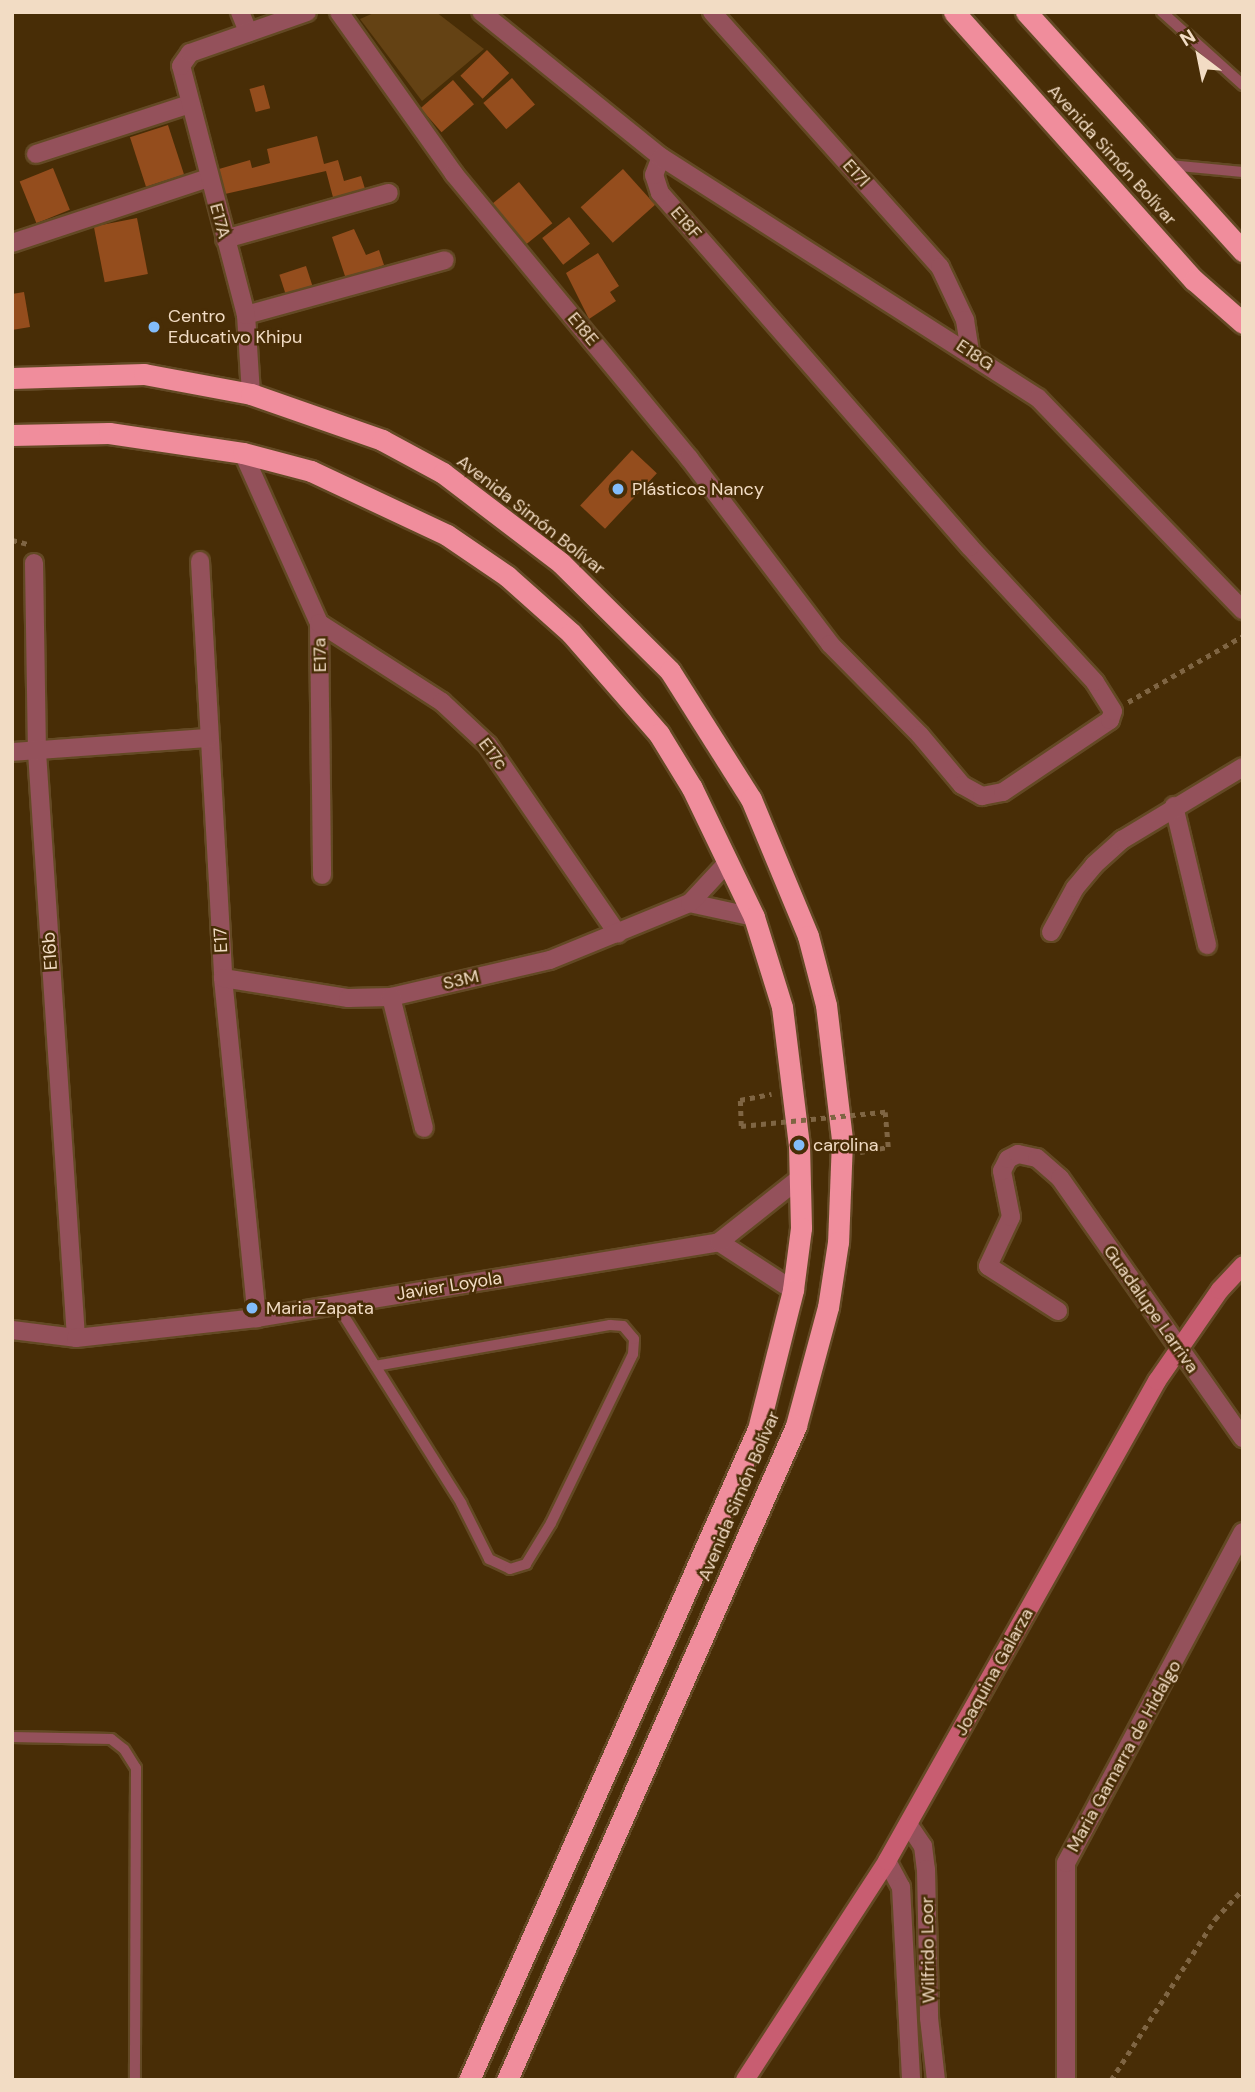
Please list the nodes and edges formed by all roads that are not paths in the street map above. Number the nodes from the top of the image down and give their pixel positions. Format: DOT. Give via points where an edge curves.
graph roads {
  1 [pos="240,12"];
  2 [pos="307,12"];
  3 [pos="339,12"];
  4 [pos="481,12"];
  5 [pos="712,12"];
  6 [pos="954,12"];
  7 [pos="1026,12"];
  8 [pos="1162,12"];
  9 [pos="248,32"];
  10 [pos="1243,85"];
  11 [pos="190,104"];
  12 [pos="36,154"];
  13 [pos="661,157"];
  14 [pos="1163,165"];
  15 [pos="1243,172"];
  16 [pos="208,178"];
  17 [pos="389,194"];
  18 [pos="225,239"];
  19 [pos="12,243"];
  20 [pos="1243,251"];
  21 [pos="445,260"];
  22 [pos="246,315"];
  23 [pos="1243,323"];
  24 [pos="970,351"];
  25 [pos="12,378"];
  26 [pos="251,394"];
  27 [pos="12,435"];
  28 [pos="243,453"];
  29 [pos="200,561"];
  30 [pos="34,564"];
  31 [pos="1243,610"];
  32 [pos="319,623"];
  33 [pos="1113,711"];
  34 [pos="209,738"];
  35 [pos="12,752"];
  36 [pos="37,752"];
  37 [pos="1243,767"];
  38 [pos="1174,806"];
  39 [pos="729,861"];
  40 [pos="322,874"];
  41 [pos="690,903"];
  42 [pos="754,917"];
  43 [pos="1051,932"];
  44 [pos="618,934"];
  45 [pos="1207,945"];
  46 [pos="223,978"];
  47 [pos="391,996"];
  48 [pos="424,1128"];
  49 [pos="801,1177"];
  50 [pos="719,1242"];
  51 [pos="1243,1265"];
  52 [pos="793,1290"];
  53 [pos="338,1305"];
  54 [pos="1058,1311"];
  55 [pos="257,1318"];
  56 [pos="12,1330"];
  57 [pos="76,1338"];
  58 [pos="1177,1348"];
  59 [pos="376,1366"];
  60 [pos="1243,1438"];
  61 [pos="1243,1532"];
  62 [pos="12,1737"];
  63 [pos="908,1824"];
  64 [pos="887,1861"];
  65 [pos="135,2080"];
  66 [pos="469,2080"];
  67 [pos="507,2080"];
  68 [pos="745,2080"];
  69 [pos="911,2080"];
  70 [pos="936,2080"];
  71 [pos="1066,2080"];
  1 -- 9 [label="street"];
  2 -- 9 [label="street"];
  3 -- 33 [label="street, E18E" via="454,174 689,458 830,644 920,735 962,785 982,796 1003,792 1110,720"];
  4 -- 13 [label="street"];
  5 -- 24 [label="street, E17l" via="940,267 965,320"];
  6 -- 23 [label="highway, Avenida Simón Bolívar" via="1194,280"];
  7 -- 14 [label="highway, Avenida Simón Bolívar"];
  8 -- 10 [label="lane"];
  9 -- 11 [label="street, E17A" via="190,53 181,66"];
  11 -- 12 [label="street"];
  11 -- 16 [label="street, E17A"];
  13 -- 24 [label="street, E18G"];
  13 -- 33 [label="street, E18F" via="654,174 660,193 1096,682"];
  14 -- 15 [label="lane"];
  14 -- 20 [label="highway, Avenida Simón Bolívar"];
  16 -- 18 [label="street, E17A"];
  16 -- 19 [label="street"];
  17 -- 18 [label="street"];
  18 -- 22 [label="street, E17A"];
  21 -- 22 [label="street"];
  22 -- 26 [label="street, E17A"];
  24 -- 31 [label="street, E18G" via="1038,398"];
  25 -- 26 [label="highway, Avenida Simón Bolívar" via="144,374"];
  26 -- 67 [label="highway, Avenida Simón Bolívar" via="382,440 443,474 561,563 670,671 751,799 808,936 826,1005 842,1140 838,1241 828,1307 796,1426"];
  27 -- 28 [label="highway, Avenida Simón Bolívar" via="109,433"];
  28 -- 32 [label="street, E17a"];
  28 -- 39 [label="highway, Avenida Simón Bolívar" via="311,471 447,535 508,576 571,633 659,734"];
  29 -- 34 [label="street, E17"];
  30 -- 36 [label="street, E16b"];
  32 -- 40 [label="street, E17a"];
  32 -- 44 [label="street, E17c" via="442,702 488,745"];
  34 -- 36 [label="street"];
  34 -- 46 [label="street, E17"];
  35 -- 36 [label="street"];
  36 -- 57 [label="street, E16b"];
  37 -- 38 [label="street"];
  38 -- 43 [label="street" via="1094,865 1075,888"];
  38 -- 45 [label="street"];
  39 -- 41 [label="street, S3M"];
  39 -- 42 [label="highway, Avenida Simón Bolívar"];
  41 -- 42 [label="street"];
  41 -- 44 [label="street, S3M"];
  42 -- 49 [label="highway, Avenida Simón Bolívar" via="782,1007"];
  44 -- 47 [label="street, S3M" via="550,960"];
  46 -- 47 [label="street, S3M" via="348,998"];
  46 -- 55 [label="street, E17"];
  47 -- 48 [label="street"];
  49 -- 50 [label="street, Javier Loyola"];
  49 -- 52 [label="highway, Avenida Simón Bolívar" via="801,1228"];
  50 -- 52 [label="street"];
  50 -- 53 [label="street, Javier Loyola"];
  51 -- 58 [label="street, Joaquina Galarza"];
  52 -- 66 [label="highway, Avenida Simón Bolívar" via="758,1429"];
  53 -- 55 [label="street, Javier Loyola"];
  53 -- 59 [label="lane"];
  54 -- 58 [label="street, Guadalupe Larriva" via="988,1266 1011,1217 1002,1171 1008,1158 1027,1154 1060,1178"];
  55 -- 57 [label="street, Javier Loyola"];
  56 -- 57 [label="street, Javier Loyola"];
  58 -- 60 [label="street, Guadalupe Larriva"];
  58 -- 63 [label="street, Joaquina Galarza"];
  59 -- 59 [label="lane" via="461,1503 489,1559 510,1569 526,1564 551,1523 633,1354 634,1339 623,1326 610,1325"];
  61 -- 71 [label="street, Maria Gamarra de Hidalgo" via="1066,1863"];
  62 -- 65 [label="lane" via="111,1739 136,1768"];
  63 -- 64 [label="street, Joaquina Galarza"];
  63 -- 70 [label="street, Wilfrido Loor" via="923,1846 926,1869 929,2018"];
  64 -- 68 [label="street, Joaquina Galarza"];
  64 -- 69 [label="street, Wilfrido Loor" via="901,1887"];
}
